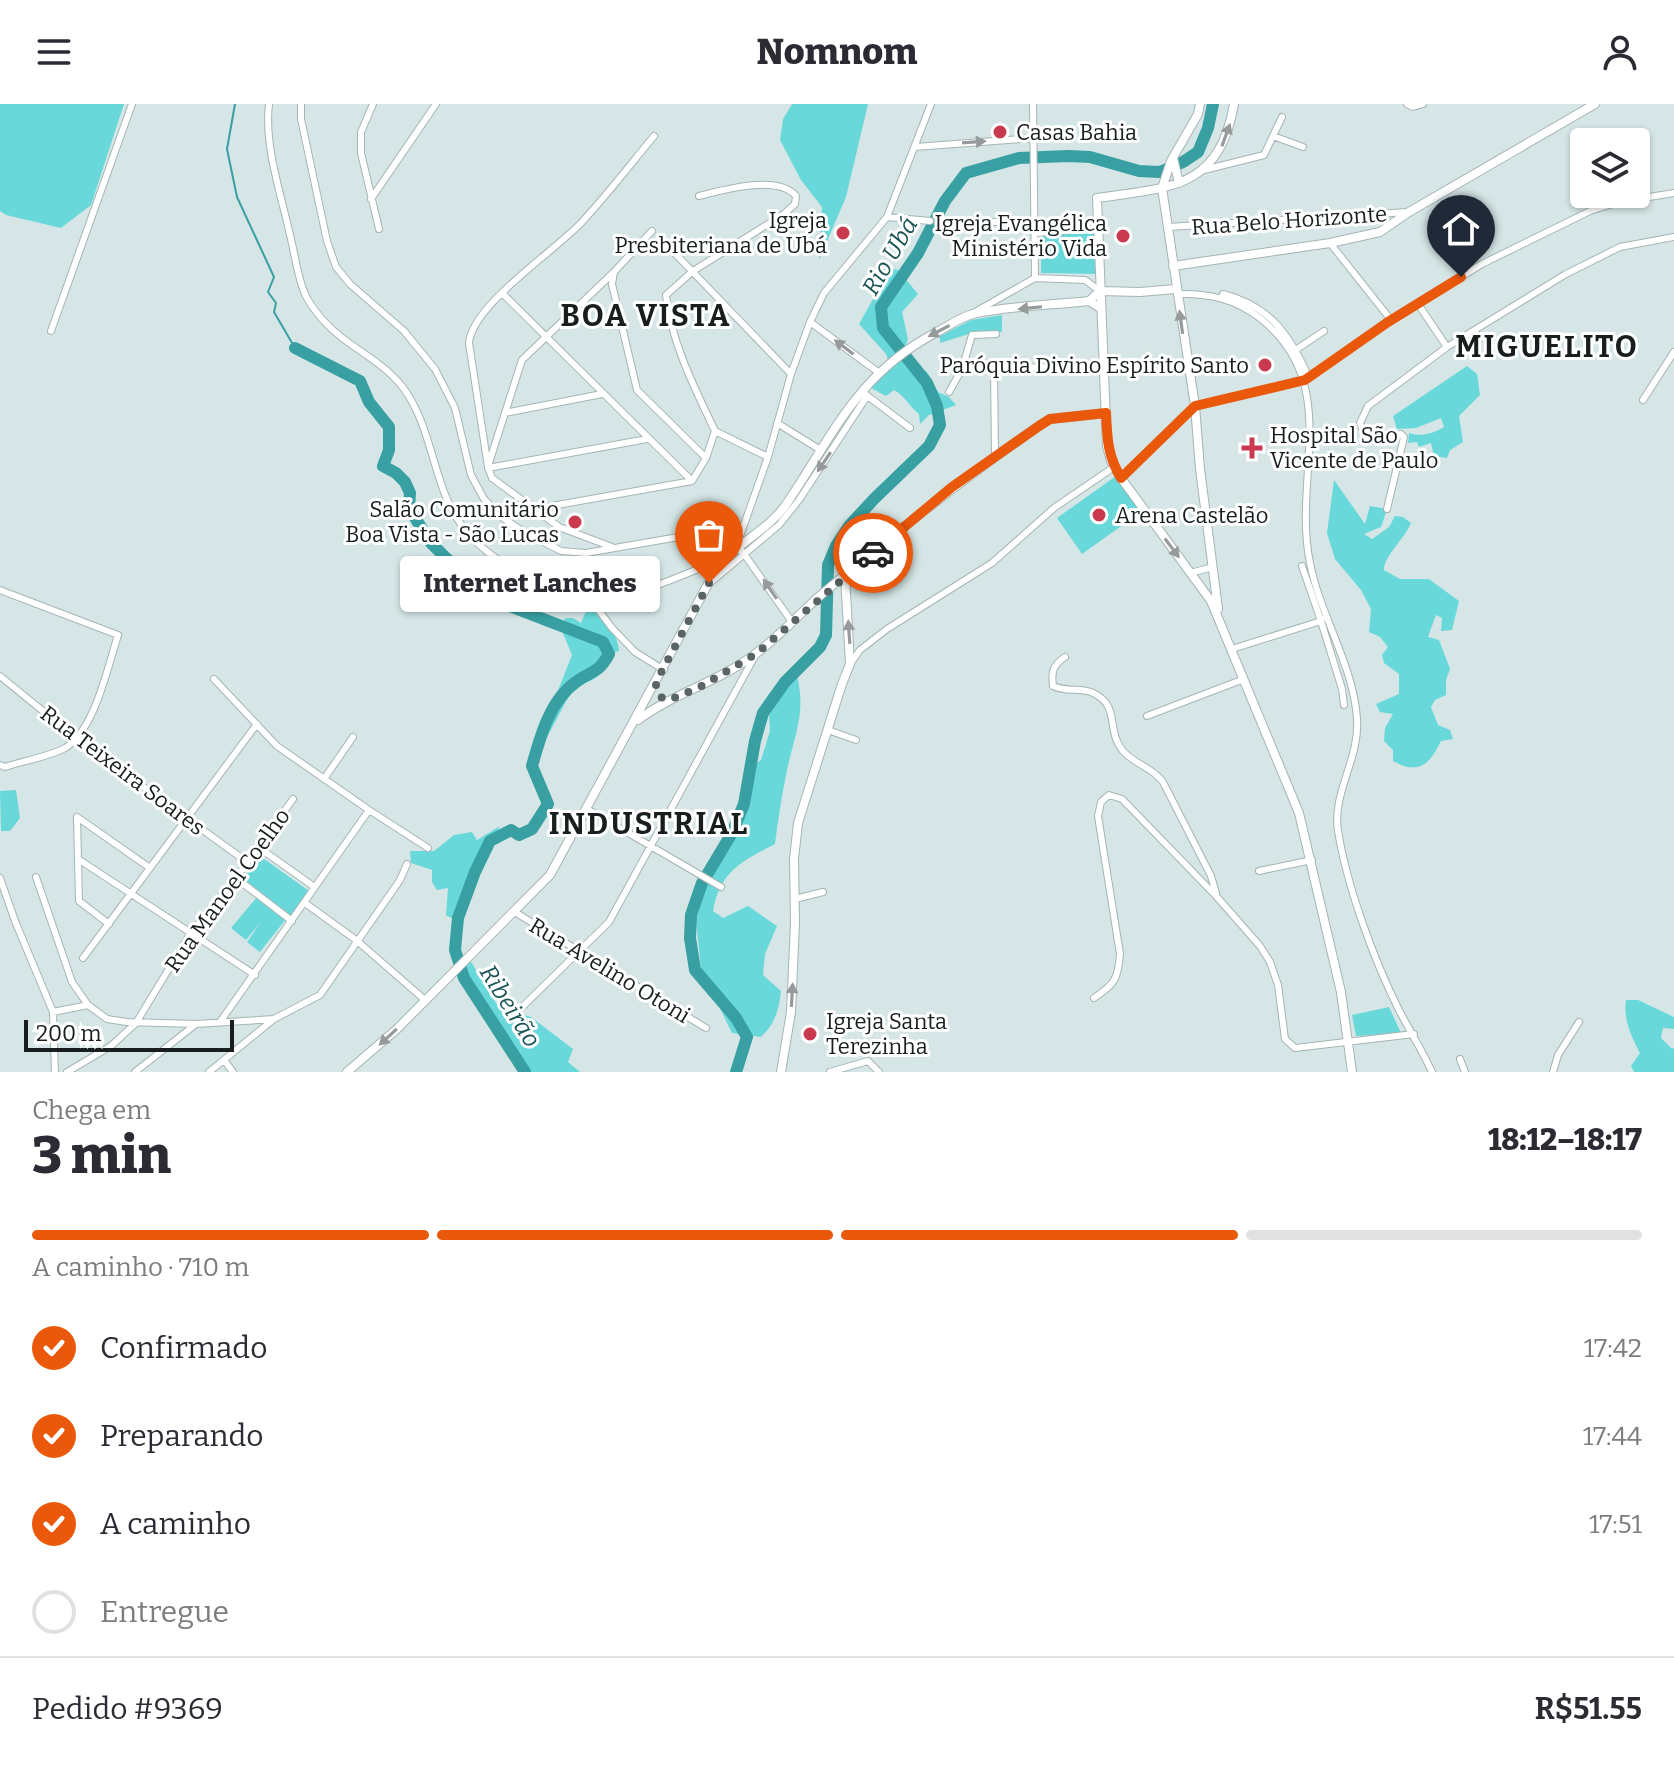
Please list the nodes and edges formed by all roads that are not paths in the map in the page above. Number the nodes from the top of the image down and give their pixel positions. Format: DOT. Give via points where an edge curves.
graph roads {
  1 [pos="132,104"];
  2 [pos="269,104"];
  3 [pos="301,104"];
  4 [pos="373,104"];
  5 [pos="436,104"];
  6 [pos="931,104"];
  7 [pos="1033,104"];
  8 [pos="1200,104"];
  9 [pos="1234,104"];
  10 [pos="1407,104"];
  11 [pos="1423,104"];
  12 [pos="1595,104"];
  13 [pos="1282,117"];
  14 [pos="654,136"];
  15 [pos="1273,136"];
  16 [pos="1034,138"];
  17 [pos="915,147"];
  18 [pos="1303,147"];
  19 [pos="1204,170"];
  20 [pos="1172,175"];
  21 [pos="1179,183"];
  22 [pos="1158,189"];
  23 [pos="1674,193"];
  24 [pos="699,196"];
  25 [pos="371,199"];
  26 [pos="1409,212"];
  27 [pos="887,217"];
  28 [pos="930,221"];
  29 [pos="947,222"];
  30 [pos="1035,222"];
  31 [pos="1168,227"];
  32 [pos="1098,228"];
  33 [pos="379,229"];
  34 [pos="652,231"];
  35 [pos="1035,233"];
  36 [pos="1674,237"];
  37 [pos="663,241"];
  38 [pos="1330,243"];
  39 [pos="1173,266"];
  40 [pos="693,271"];
  41 [pos="614,272"];
  42 [pos="1035,278"];
  43 [pos="1100,291"];
  44 [pos="1176,291"];
  45 [pos="502,293"];
  46 [pos="1191,294"];
  47 [pos="1089,301"];
  48 [pos="1418,304"];
  49 [pos="1100,308"];
  50 [pos="971,314"];
  51 [pos="1391,320"];
  52 [pos="810,322"];
  53 [pos="51,331"];
  54 [pos="1324,331"];
  55 [pos="996,334"];
  56 [pos="547,338"];
  57 [pos="1447,347"];
  58 [pos="1297,349"];
  59 [pos="1674,352"];
  60 [pos="1103,366"];
  61 [pos="994,368"];
  62 [pos="962,369"];
  63 [pos="878,372"];
  64 [pos="791,374"];
  65 [pos="1307,379"];
  66 [pos="949,392"];
  67 [pos="865,393"];
  68 [pos="602,394"];
  69 [pos="1643,400"];
  70 [pos="1195,406"];
  71 [pos="505,413"];
  72 [pos="1106,413"];
  73 [pos="777,423"];
  74 [pos="910,428"];
  75 [pos="715,431"];
  76 [pos="647,439"];
  77 [pos="819,449"];
  78 [pos="995,456"];
  79 [pos="768,457"];
  80 [pos="706,458"];
  81 [pos="1114,467"];
  82 [pos="488,468"];
  83 [pos="1121,478"];
  84 [pos="692,481"];
  85 [pos="535,509"];
  86 [pos="1387,509"];
  87 [pos="742,526"];
  88 [pos="725,531"];
  89 [pos="615,548"];
  90 [pos="738,550"];
  91 [pos="725,558"];
  92 [pos="1302,566"];
  93 [pos="1213,567"];
  94 [pos="1190,573"];
  95 [pos="841,579"];
  96 [pos="709,583"];
  97 [pos="0,590"];
  98 [pos="588,596"];
  99 [pos="1323,619"];
  100 [pos="1220,621"];
  101 [pos="792,622"];
  102 [pos="1232,650"];
  103 [pos="756,654"];
  104 [pos="1065,657"];
  105 [pos="850,664"];
  106 [pos="664,670"];
  107 [pos="733,670"];
  108 [pos="0,676"];
  109 [pos="214,679"];
  110 [pos="1244,679"];
  111 [pos="742,680"];
  112 [pos="656,682"];
  113 [pos="669,700"];
  114 [pos="1344,705"];
  115 [pos="1147,716"];
  116 [pos="634,723"];
  117 [pos="257,724"];
  118 [pos="828,730"];
  119 [pos="353,737"];
  120 [pos="76,738"];
  121 [pos="856,740"];
  122 [pos="0,765"];
  123 [pos="324,779"];
  124 [pos="293,799"];
  125 [pos="587,809"];
  126 [pos="369,810"];
  127 [pos="187,819"];
  128 [pos="652,845"];
  129 [pos="258,847"];
  130 [pos="428,848"];
  131 [pos="78,859"];
  132 [pos="1312,860"];
  133 [pos="247,862"];
  134 [pos="407,864"];
  135 [pos="150,868"];
  136 [pos="1259,871"];
  137 [pos="36,877"];
  138 [pos="0,878"];
  139 [pos="236,878"];
  140 [pos="313,886"];
  141 [pos="721,887"];
  142 [pos="823,892"];
  143 [pos="130,895"];
  144 [pos="1217,897"];
  145 [pos="795,899"];
  146 [pos="305,903"];
  147 [pos="513,911"];
  148 [pos="292,921"];
  149 [pos="109,924"];
  150 [pos="190,934"];
  151 [pos="356,940"];
  152 [pos="580,951"];
  153 [pos="83,958"];
  154 [pos="255,975"];
  155 [pos="1094,998"];
  156 [pos="425,1000"];
  157 [pos="88,1005"];
  158 [pos="53,1012"];
  159 [pos="513,1016"];
  160 [pos="274,1019"];
  161 [pos="220,1022"];
  162 [pos="1579,1022"];
  163 [pos="136,1023"];
  164 [pos="196,1024"];
  165 [pos="706,1028"];
  166 [pos="1414,1034"];
  167 [pos="1349,1042"];
  168 [pos="1460,1059"];
  169 [pos="224,1060"];
  170 [pos="55,1072"];
  171 [pos="67,1072"];
  172 [pos="135,1072"];
  173 [pos="209,1072"];
  174 [pos="233,1072"];
  175 [pos="347,1072"];
  176 [pos="781,1072"];
  177 [pos="830,1072"];
  178 [pos="879,1072"];
  179 [pos="1352,1072"];
  180 [pos="1432,1072"];
  181 [pos="1465,1072"];
  182 [pos="1553,1072"];
  1 -- 53 [label="street"];
  2 -- 98 [label="street" via="278,180 301,282 313,306 339,338 402,386 446,498 482,548 531,579"];
  3 -- 89 [label="street" via="336,267 404,331 435,369 455,408 471,475 484,499 503,518 561,551"];
  4 -- 25 [label="street" via="361,132"];
  5 -- 25 [label="street"];
  6 -- 17 [label="street"];
  7 -- 16 [label="street"];
  8 -- 20 [label="main road" via="1173,159"];
  19 -- 9 [label="main road, one-way" via="1225,141"];
  10 -- 11 [label="street"];
  12 -- 26 [label="main road"];
  13 -- 15 [label="street"];
  14 -- 45 [label="street" via="581,224"];
  15 -- 18 [label="street"];
  15 -- 19 [label="street" via="1264,155"];
  17 -- 16 [label="street, one-way"];
  16 -- 30 [label="street"];
  17 -- 27 [label="street"];
  19 -- 21 [label="main road"];
  20 -- 21 [label="main road"];
  20 -- 22 [label="main road"];
  21 -- 22 [label="main road"];
  22 -- 31 [label="main road"];
  22 -- 32 [label="main road" via="1097,198"];
  23 -- 48 [label="street" via="1590,211 1482,264"];
  24 -- 40 [label="street" via="753,186 780,186 796,196 784,214"];
  25 -- 33 [label="street"];
  26 -- 31 [label="street, Rua Belo Horizonte"];
  26 -- 38 [label="main road" via="1380,232"];
  27 -- 28 [label="street"];
  27 -- 52 [label="street" via="824,293"];
  29 -- 30 [label="street"];
  30 -- 35 [label="street"];
  31 -- 39 [label="main road"];
  32 -- 35 [label="street"];
  32 -- 43 [label="main road"];
  34 -- 41 [label="street"];
  35 -- 42 [label="street"];
  36 -- 57 [label="street" via="1601,255"];
  37 -- 40 [label="street"];
  38 -- 39 [label="main road"];
  38 -- 51 [label="street"];
  39 -- 44 [label="main road"];
  40 -- 64 [label="street"];
  40 -- 75 [label="street" via="666,295 668,312"];
  41 -- 56 [label="street"];
  41 -- 80 [label="street" via="612,284 637,390"];
  42 -- 43 [label="street" via="1085,280"];
  42 -- 50 [label="street"];
  43 -- 44 [label="main road"];
  43 -- 47 [label="main road"];
  43 -- 49 [label="main road"];
  44 -- 46 [label="street"];
  70 -- 44 [label="main road, one-way"];
  45 -- 56 [label="street"];
  45 -- 82 [label="street" via="475,323 469,343"];
  46 -- 58 [label="street" via="1215,292 1253,305"];
  46 -- 65 [label="street" via="1218,296 1246,308 1284,341"];
  47 -- 49 [label="main road"];
  47 -- 50 [label="main road, one-way"];
  48 -- 51 [label="street"];
  48 -- 57 [label="street"];
  49 -- 60 [label="main road"];
  50 -- 63 [label="main road, one-way" via="907,348"];
  51 -- 65 [label="street"];
  63 -- 52 [label="street, one-way"];
  52 -- 64 [label="street"];
  54 -- 58 [label="street"];
  55 -- 62 [label="street" via="972,335"];
  56 -- 68 [label="street"];
  56 -- 71 [label="street" via="522,360"];
  57 -- 86 [label="street" via="1362,415 1367,439 1404,437"];
  58 -- 65 [label="street"];
  59 -- 69 [label="street"];
  60 -- 61 [label="street"];
  60 -- 72 [label="main road"];
  61 -- 62 [label="street"];
  61 -- 78 [label="street"];
  62 -- 66 [label="street"];
  63 -- 67 [label="main road"];
  64 -- 73 [label="street"];
  65 -- 70 [label="street"];
  65 -- 99 [label="street" via="1305,510 1309,560"];
  67 -- 74 [label="street"];
  67 -- 77 [label="main road"];
  67 -- 90 [label="street, one-way" via="779,525"];
  68 -- 71 [label="street"];
  68 -- 76 [label="street"];
  70 -- 83 [label="street"];
  70 -- 93 [label="main road"];
  71 -- 82 [label="street"];
  72 -- 78 [label="main road" via="1050,419"];
  72 -- 81 [label="main road"];
  73 -- 77 [label="street"];
  73 -- 79 [label="street"];
  75 -- 79 [label="street"];
  75 -- 80 [label="street"];
  76 -- 82 [label="street"];
  76 -- 84 [label="street"];
  77 -- 90 [label="main road" via="783,507"];
  78 -- 95 [label="main road"];
  79 -- 87 [label="street"];
  80 -- 84 [label="street"];
  81 -- 83 [label="main road"];
  81 -- 105 [label="street" via="1054,508 992,563 887,629"];
  82 -- 85 [label="street" via="492,478"];
  83 -- 94 [label="main road, one-way"];
  84 -- 85 [label="street"];
  85 -- 89 [label="street" via="575,535"];
  87 -- 88 [label="street"];
  87 -- 90 [label="street"];
  88 -- 89 [label="street"];
  88 -- 90 [label="street"];
  90 -- 91 [label="main road"];
  90 -- 96 [label="street"];
  101 -- 90 [label="street, one-way"];
  91 -- 96 [label="main road"];
  91 -- 98 [label="street" via="631,593"];
  92 -- 99 [label="street"];
  93 -- 94 [label="street"];
  93 -- 100 [label="main road"];
  94 -- 100 [label="main road"];
  95 -- 101 [label="main road"];
  105 -- 95 [label="main road, one-way"];
  96 -- 106 [label="main road"];
  97 -- 120 [label="street" via="118,635 92,713"];
  98 -- 106 [label="street" via="635,652"];
  99 -- 102 [label="street"];
  99 -- 114 [label="street"];
  99 -- 166 [label="street" via="1348,678 1358,721 1338,810 1347,871 1374,951"];
  100 -- 102 [label="main road"];
  101 -- 103 [label="main road"];
  102 -- 110 [label="main road"];
  103 -- 107 [label="main road"];
  103 -- 111 [label="street"];
  104 -- 144 [label="street" via="1055,663 1053,686 1091,692 1107,703 1120,747 1163,782"];
  105 -- 118 [label="main road"];
  106 -- 112 [label="main road"];
  107 -- 111 [label="street" via="740,671"];
  107 -- 113 [label="main road"];
  108 -- 120 [label="street, Rua Teixeira Soares"];
  109 -- 117 [label="street"];
  110 -- 115 [label="street"];
  110 -- 132 [label="main road" via="1299,813"];
  111 -- 128 [label="street"];
  112 -- 113 [label="main road" via="660,696"];
  112 -- 116 [label="main road"];
  113 -- 116 [label="main road"];
  116 -- 125 [label="main road"];
  117 -- 123 [label="street" via="277,746"];
  117 -- 127 [label="street"];
  118 -- 121 [label="street"];
  118 -- 145 [label="main road" via="798,823"];
  119 -- 123 [label="street"];
  120 -- 122 [label="street" via="65,747"];
  120 -- 127 [label="street, Rua Teixeira Soares"];
  123 -- 126 [label="street"];
  124 -- 129 [label="street, Rua Manoel Coelho"];
  125 -- 128 [label="street"];
  125 -- 147 [label="main road" via="550,875"];
  126 -- 130 [label="street"];
  126 -- 140 [label="street"];
  127 -- 133 [label="street, Rua Teixeira Soares"];
  127 -- 135 [label="street"];
  128 -- 141 [label="street"];
  128 -- 152 [label="street" via="609,922"];
  129 -- 133 [label="street, Rua Manoel Coelho"];
  129 -- 140 [label="street"];
  131 -- 135 [label="street" via="77,817"];
  131 -- 143 [label="street"];
  131 -- 149 [label="street" via="79,901"];
  132 -- 136 [label="street"];
  132 -- 167 [label="main road"];
  133 -- 139 [label="street, Rua Manoel Coelho"];
  134 -- 151 [label="street"];
  135 -- 143 [label="street"];
  137 -- 157 [label="street" via="72,982"];
  138 -- 158 [label="street"];
  139 -- 148 [label="street"];
  139 -- 150 [label="street, Rua Manoel Coelho"];
  140 -- 146 [label="street"];
  142 -- 145 [label="street"];
  143 -- 149 [label="street"];
  143 -- 150 [label="street"];
  144 -- 155 [label="street" via="1122,799 1109,795 1098,816 1119,971 1112,986"];
  144 -- 167 [label="street" via="1270,962 1285,1039 1295,1048"];
  176 -- 145 [label="main road, one-way" via="791,1012"];
  146 -- 148 [label="street"];
  146 -- 151 [label="street"];
  147 -- 152 [label="street, Rua Avelino Otoni"];
  147 -- 156 [label="main road"];
  148 -- 154 [label="street"];
  149 -- 153 [label="street"];
  150 -- 154 [label="street"];
  150 -- 163 [label="street, Rua Manoel Coelho"];
  151 -- 156 [label="street"];
  151 -- 160 [label="street" via="320,995"];
  152 -- 159 [label="street"];
  152 -- 165 [label="street, Rua Avelino Otoni"];
  154 -- 161 [label="street"];
  156 -- 175 [label="main road, one-way"];
  157 -- 158 [label="street"];
  157 -- 163 [label="street" via="107,1019"];
  158 -- 170 [label="street"];
  160 -- 161 [label="street"];
  160 -- 169 [label="street"];
  161 -- 164 [label="street"];
  162 -- 182 [label="street"];
  163 -- 164 [label="street"];
  163 -- 171 [label="street, Rua Manoel Coelho" via="111,1046"];
  164 -- 172 [label="street"];
  166 -- 167 [label="street"];
  166 -- 180 [label="street"];
  167 -- 179 [label="main road"];
  168 -- 181 [label="street"];
  169 -- 173 [label="street"];
  169 -- 174 [label="street"];
  177 -- 178 [label="street" via="868,1061"];
}
